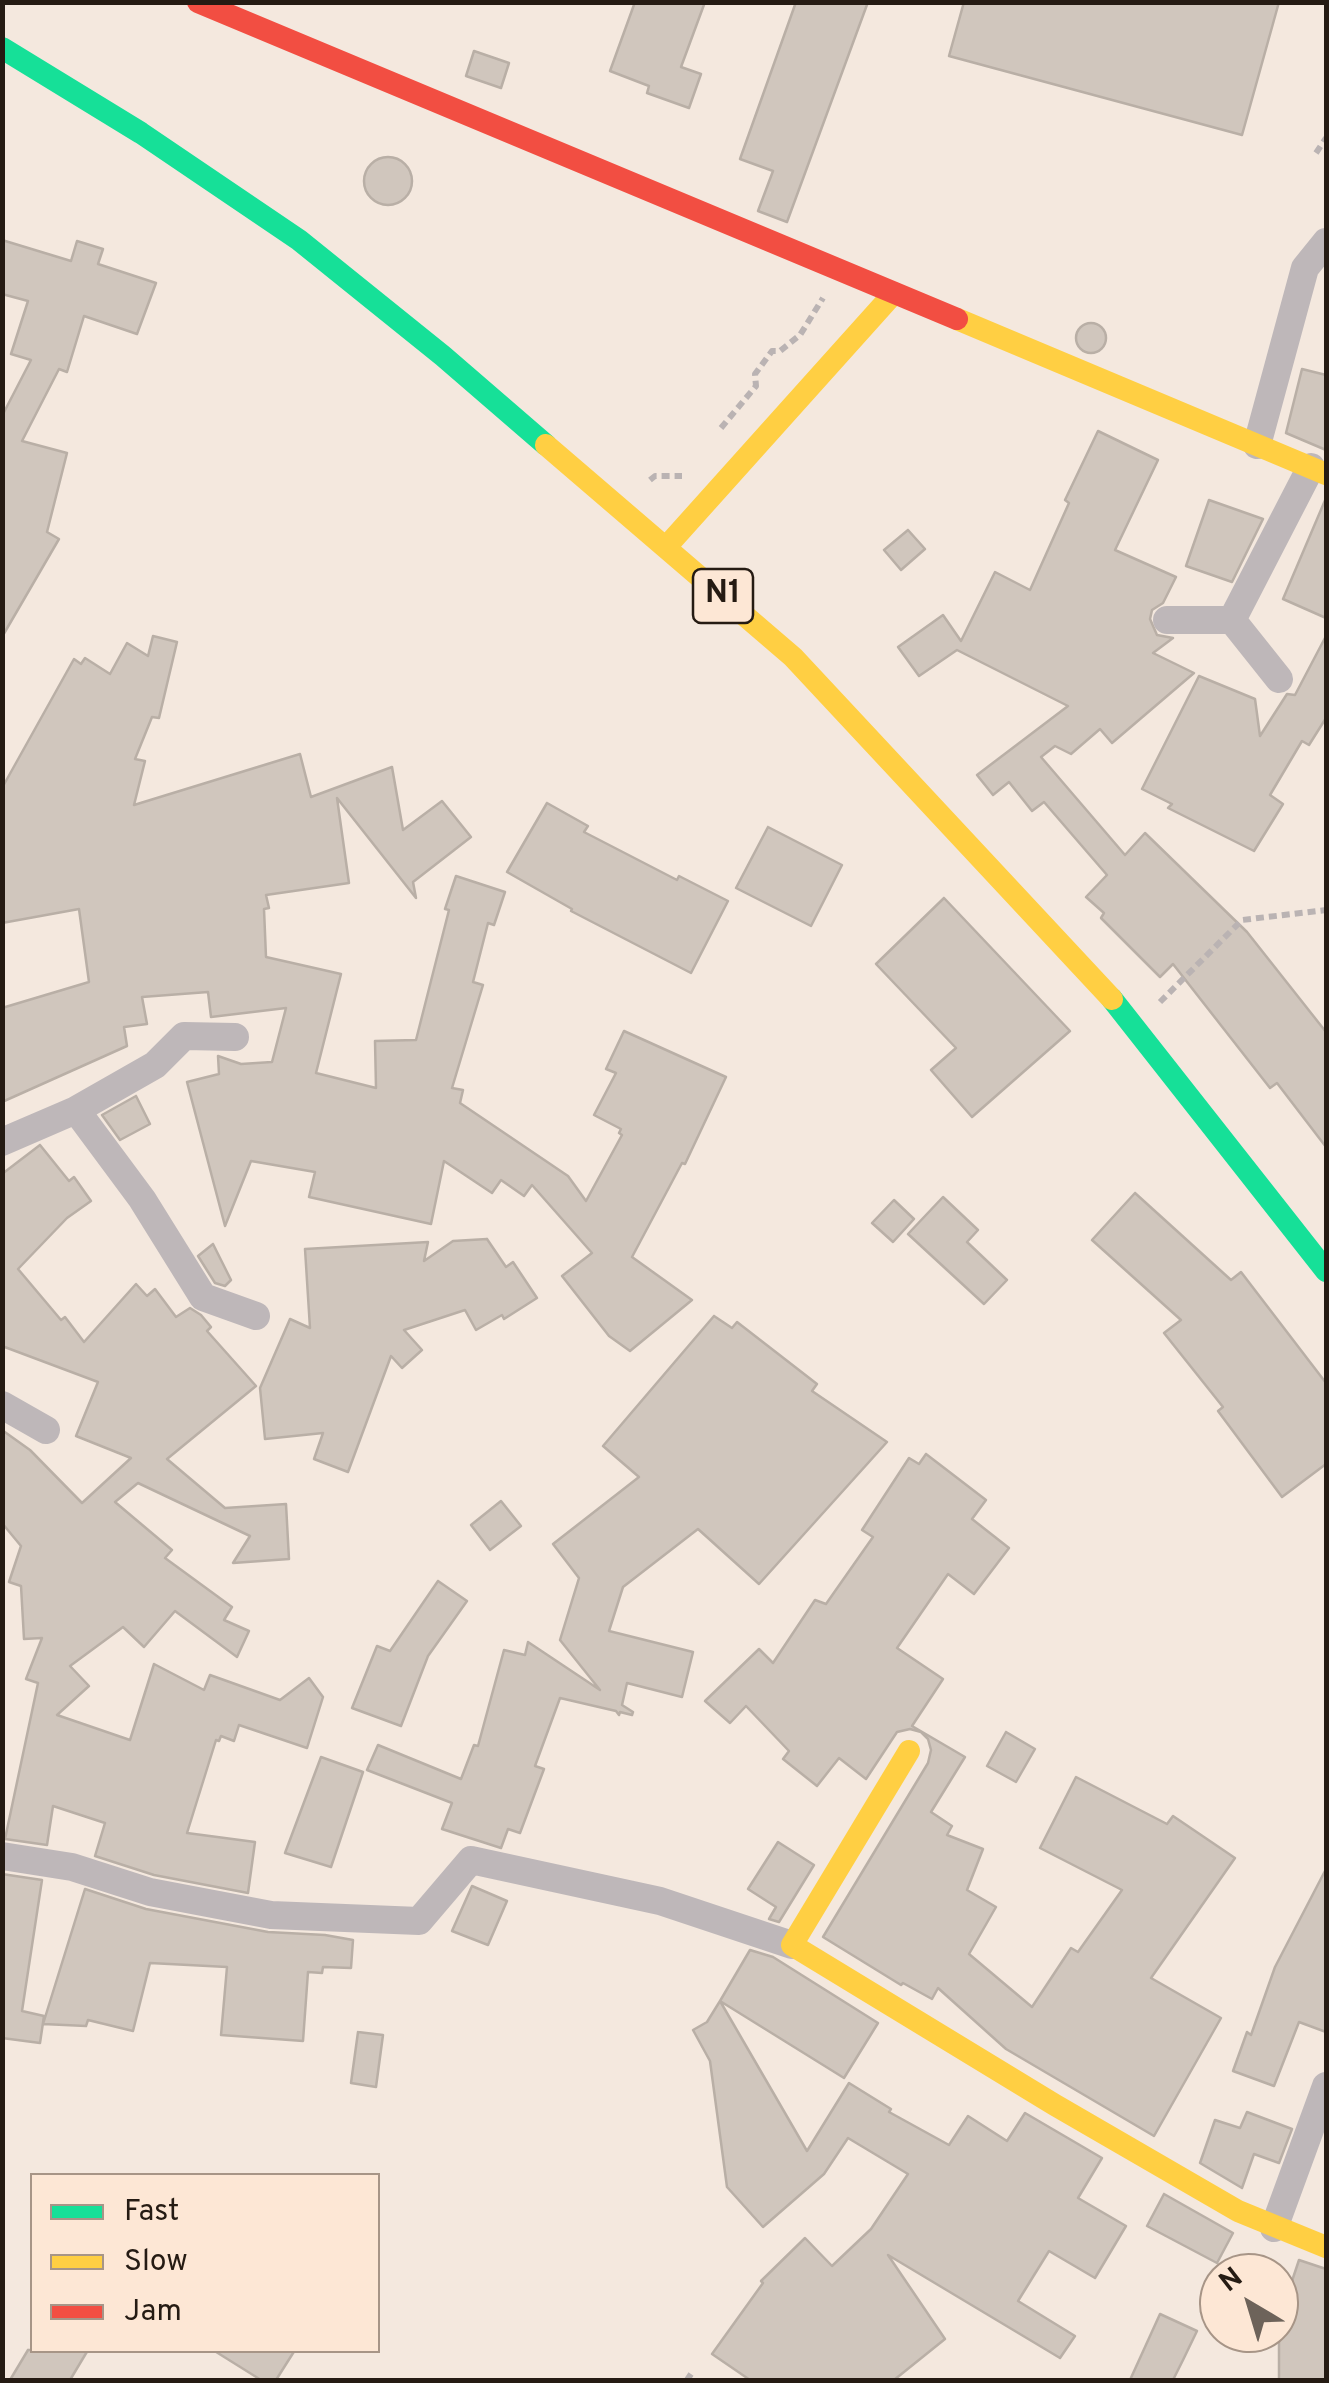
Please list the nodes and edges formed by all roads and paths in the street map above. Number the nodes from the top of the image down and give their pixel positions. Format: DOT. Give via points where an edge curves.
graph roads {
  1 [pos="198,2"];
  2 [pos="2,48"];
  3 [pos="1326,138"];
  4 [pos="1316,154"];
  5 [pos="1326,242"];
  6 [pos="835,268"];
  7 [pos="894,293"];
  8 [pos="719,431"];
  9 [pos="1258,445"];
  10 [pos="694,461"];
  11 [pos="634,469"];
  12 [pos="1319,470"];
  13 [pos="667,546"];
  14 [pos="1167,620"];
  15 [pos="1232,620"];
  16 [pos="1280,679"];
  17 [pos="1326,910"];
  18 [pos="1134,1028"];
  19 [pos="234,1037"];
  20 [pos="76,1110"];
  21 [pos="2,1142"];
  22 [pos="1326,1270"];
  23 [pos="256,1316"];
  24 [pos="2,1405"];
  25 [pos="46,1430"];
  26 [pos="909,1752"];
  27 [pos="2,1856"];
  28 [pos="792,1944"];
  29 [pos="1326,2086"];
  30 [pos="1274,2228"];
  31 [pos="1326,2248"];
  1 -- 6 [label="main road"];
  2 -- 13 [label="main road, N1" via="299,240"];
  3 -- 4 [label="path"];
  5 -- 9 [label="street" via="1305,268"];
  6 -- 7 [label="main road"];
  6 -- 8 [label="path" via="800,335 772,351 755,374 756,386"];
  7 -- 9 [label="main road"];
  7 -- 13 [label="main road"];
  9 -- 12 [label="main road"];
  10 -- 11 [label="path" via="682,476 648,481"];
  12 -- 15 [label="street"];
  13 -- 18 [label="main road, N1" via="792,657"];
  14 -- 15 [label="street"];
  15 -- 16 [label="street"];
  17 -- 18 [label="path" via="1242,920"];
  18 -- 22 [label="main road, N1"];
  19 -- 20 [label="street" via="184,1036 155,1065"];
  20 -- 21 [label="street"];
  20 -- 23 [label="street" via="203,1298"];
  24 -- 25 [label="street"];
  26 -- 28 [label="main road"];
  27 -- 28 [label="street" via="270,1915 419,1921 471,1860 660,1901"];
  28 -- 30 [label="main road" via="1118,2142"];
  29 -- 30 [label="street"];
  30 -- 31 [label="main road"];
}
